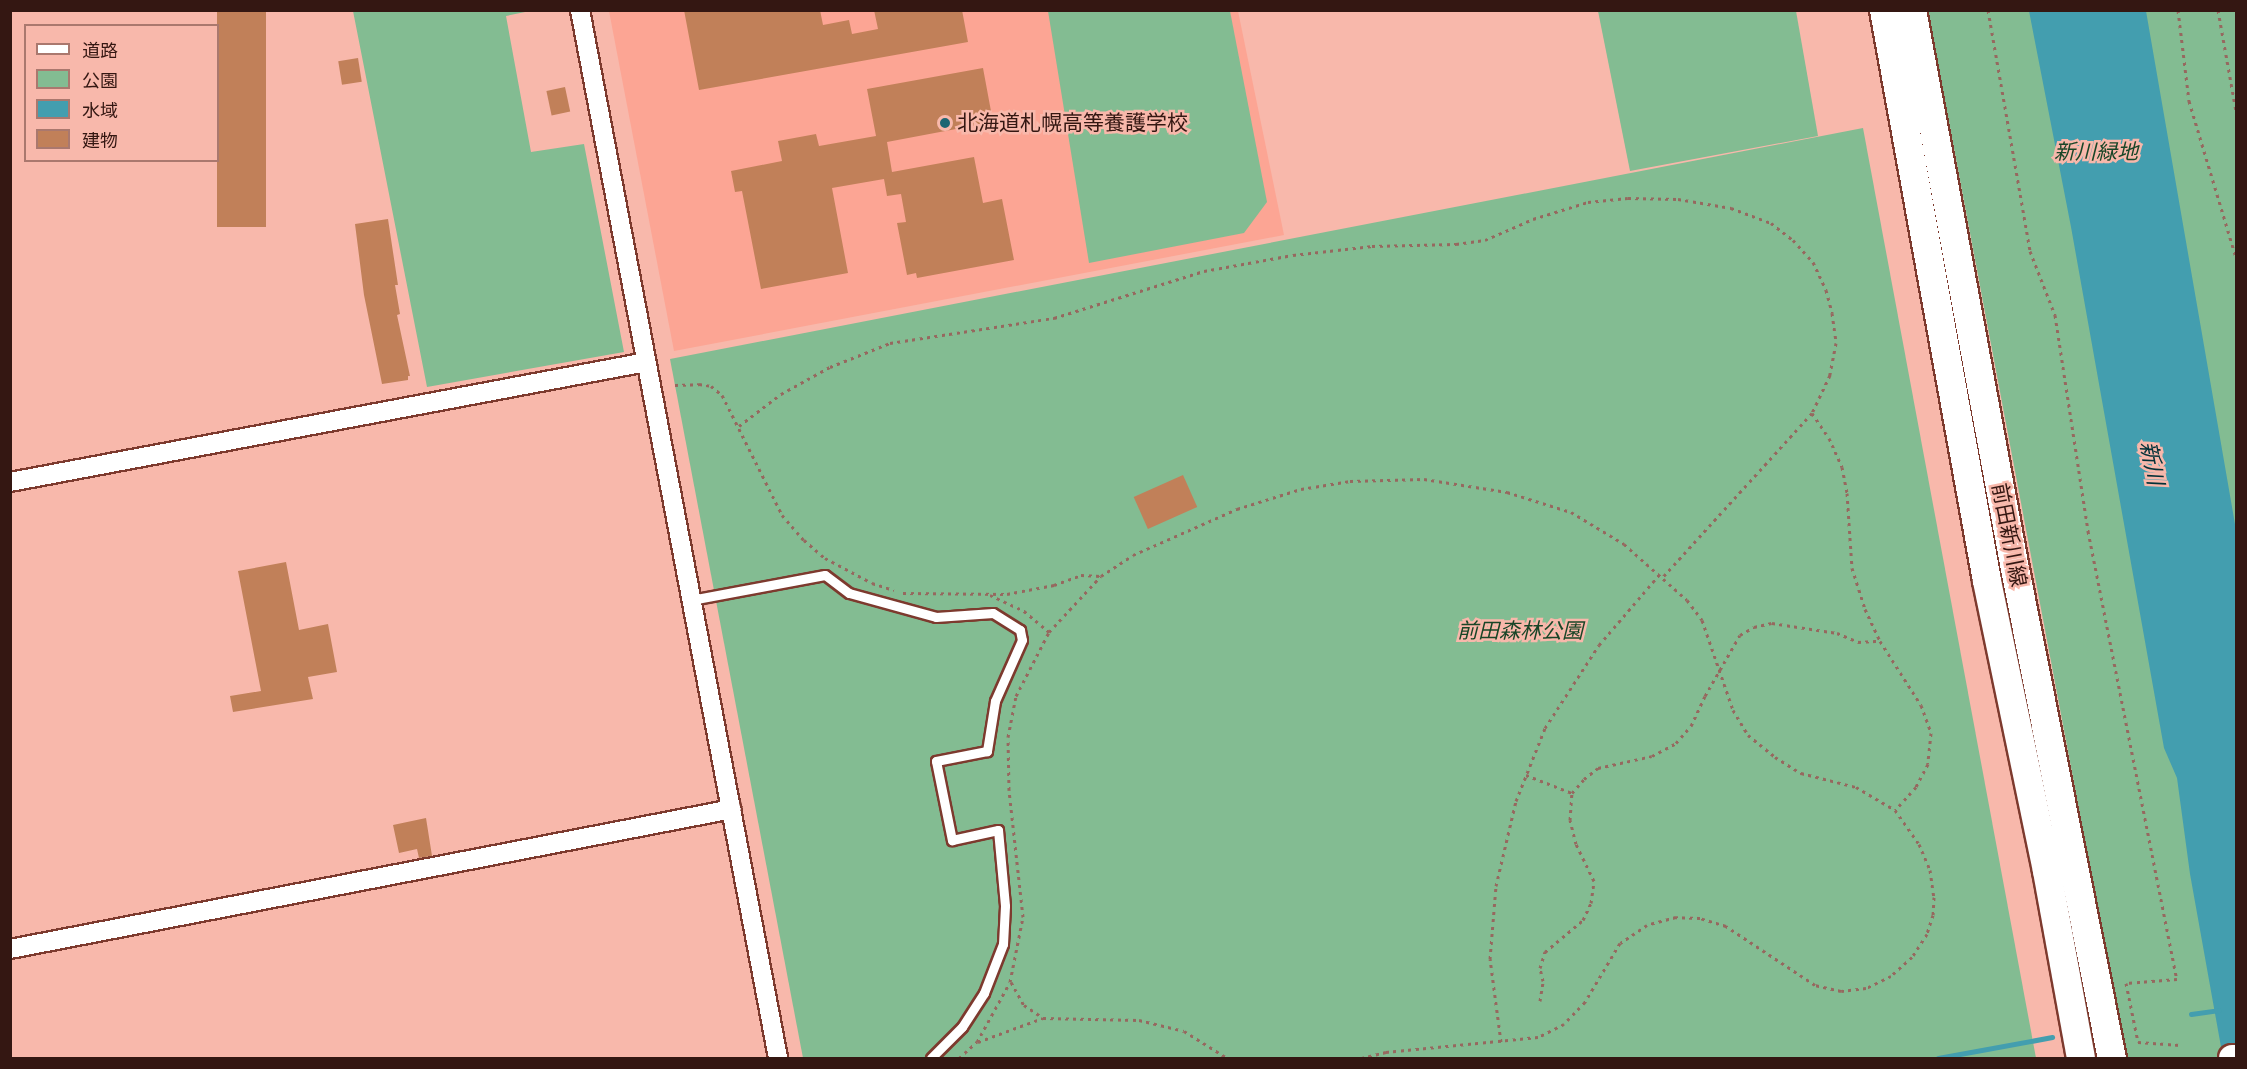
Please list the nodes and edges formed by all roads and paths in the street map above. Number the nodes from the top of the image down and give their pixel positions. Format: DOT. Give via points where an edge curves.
graph roads {
  1 [pos="580,10"];
  2 [pos="1884,10"];
  3 [pos="1912,10"];
  4 [pos="1988,10"];
  5 [pos="2178,10"];
  6 [pos="2218,10"];
  7 [pos="2236,111"];
  8 [pos="2236,258"];
  9 [pos="646,362"];
  10 [pos="675,385"];
  11 [pos="1812,413"];
  12 [pos="739,426"];
  13 [pos="10,482"];
  14 [pos="1101,576"];
  15 [pos="1662,576"];
  16 [pos="989,594"];
  17 [pos="691,600"];
  18 [pos="1049,632"];
  19 [pos="1880,641"];
  20 [pos="1719,669"];
  21 [pos="1525,774"];
  22 [pos="1572,792"];
  23 [pos="732,809"];
  24 [pos="1895,810"];
  25 [pos="10,949"];
  26 [pos="1011,982"];
  27 [pos="1540,1001"];
  28 [pos="1043,1018"];
  29 [pos="977,1042"];
  30 [pos="1501,1042"];
  31 [pos="2180,1045"];
  32 [pos="778,1059"];
  33 [pos="932,1059"];
  34 [pos="959,1059"];
  35 [pos="1227,1059"];
  36 [pos="1362,1059"];
  37 [pos="2081,1059"];
  38 [pos="2112,1059"];
  1 -- 9 [label="street"];
  2 -- 37 [label="main road, 前田新川線" via="1987,581"];
  3 -- 38 [label="main road, 前田新川線" via="2017,580"];
  4 -- 31 [label="path" via="2030,251 2055,315 2088,531 2177,979 2126,983 2138,1042"];
  5 -- 8 [label="path" via="2189,101"];
  6 -- 7 [label="path"];
  9 -- 13 [label="street"];
  9 -- 17 [label="street"];
  10 -- 12 [label="path" via="711,386 723,395"];
  11 -- 12 [label="path" via="1830,375 1836,343 1826,290 1813,262 1771,223 1731,208 1677,199 1628,198 1588,202 1533,219 1485,240 1293,255 1204,272 1054,318 890,344 781,394"];
  11 -- 15 [label="path"];
  11 -- 19 [label="path" via="1842,467 1852,568 1864,609"];
  12 -- 16 [label="path" via="782,515 825,558 872,584 903,593"];
  14 -- 15 [label="path" via="1133,555 1226,513 1290,492 1350,481 1424,479 1507,492 1571,512 1624,544"];
  14 -- 16 [label="path" via="1081,575 1054,585"];
  14 -- 18 [label="path"];
  15 -- 20 [label="path" via="1702,620"];
  15 -- 21 [label="path" via="1599,645 1545,728"];
  16 -- 18 [label="path" via="1024,611"];
  17 -- 23 [label="street"];
  17 -- 33 [label="lane" via="825,575 849,593 936,617 993,613 1020,630 1022,640 995,701 987,752 936,761 952,840 998,830 1005,906 1002,944 984,993 962,1027"];
  18 -- 26 [label="path" via="1016,696 1008,737 1023,917"];
  19 -- 20 [label="path" via="1858,642 1837,633 1772,623 1740,635"];
  19 -- 24 [label="path" via="1921,705 1931,733 1928,764 1916,787"];
  20 -- 22 [label="path" via="1691,726 1676,743 1653,756 1598,768"];
  20 -- 24 [label="path" via="1748,735 1775,757 1801,773 1856,787"];
  21 -- 22 [label="path"];
  21 -- 30 [label="path" via="1496,885 1490,959"];
  22 -- 27 [label="path" via="1570,820 1576,844 1594,881 1591,903 1583,920 1545,952 1540,968"];
  23 -- 25 [label="street"];
  23 -- 32 [label="street"];
  24 -- 30 [label="path" via="1919,844 1930,870 1934,897 1927,934 1912,957 1891,976 1866,988 1842,991 1815,985 1726,926 1700,918 1676,917 1647,925 1620,943 1585,1002 1564,1024 1538,1037"];
  26 -- 28 [label="path" via="1024,1005"];
  26 -- 29 [label="path"];
  28 -- 29 [label="path"];
  28 -- 35 [label="path" via="1140,1020 1184,1031"];
  29 -- 34 [label="path"];
  30 -- 36 [label="path" via="1386,1052"];
}
